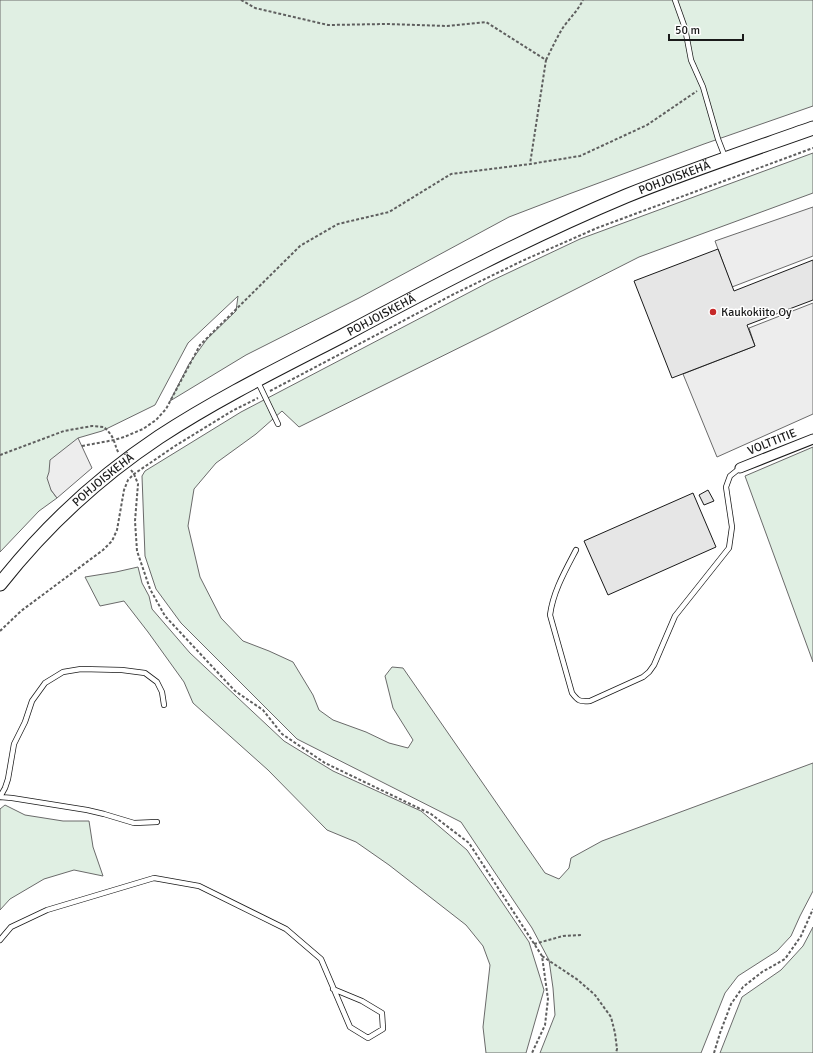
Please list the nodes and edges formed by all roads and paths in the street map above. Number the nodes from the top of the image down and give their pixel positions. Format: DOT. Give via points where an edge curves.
graph roads {
  1 [pos="241,0"];
  2 [pos="583,0"];
  3 [pos="676,0"];
  4 [pos="546,60"];
  5 [pos="703,86"];
  6 [pos="813,128"];
  7 [pos="813,148"];
  8 [pos="726,159"];
  9 [pos="530,164"];
  10 [pos="257,380"];
  11 [pos="264,395"];
  12 [pos="278,424"];
  13 [pos="813,439"];
  14 [pos="114,440"];
  15 [pos="82,446"];
  16 [pos="0,455"];
  17 [pos="740,468"];
  18 [pos="134,474"];
  19 [pos="576,550"];
  20 [pos="0,584"];
  21 [pos="0,631"];
  22 [pos="164,704"];
  23 [pos="0,797"];
  24 [pos="157,822"];
  25 [pos="813,909"];
  26 [pos="581,935"];
  27 [pos="0,940"];
  28 [pos="534,944"];
  29 [pos="542,956"];
  30 [pos="333,989"];
  31 [pos="532,1053"];
  32 [pos="616,1053"];
  33 [pos="714,1053"];
  1 -- 4 [label="path" via="255,8 328,25 447,26 486,22"];
  2 -- 4 [label="path" via="555,41"];
  3 -- 5 [label="lane" via="691,60"];
  4 -- 9 [label="path"];
  5 -- 8 [label="lane"];
  5 -- 9 [label="path" via="647,125 580,156"];
  6 -- 8 [label="main road, POHJOISKEHÄ"];
  7 -- 11 [label="path" via="596,228 454,294"];
  8 -- 10 [label="main road, POHJOISKEHÄ" via="627,196 510,248"];
  9 -- 14 [label="path" via="451,174 389,212 338,224 300,246 200,345 166,409 156,420 143,429"];
  10 -- 11 [label="lane"];
  10 -- 20 [label="main road, POHJOISKEHÄ" via="165,433 105,476 20,558"];
  11 -- 12 [label="lane"];
  11 -- 18 [label="path" via="232,411"];
  13 -- 17 [label="street, VOLTTITIE"];
  14 -- 15 [label="path"];
  14 -- 16 [label="path" via="104,427 92,426 64,431"];
  17 -- 19 [label="lane" via="730,476 726,487 732,527 729,548 675,616 649,672 643,677 583,702 577,700 572,693 550,615 551,605 563,574"];
  18 -- 21 [label="path" via="124,490 117,530 112,541 21,611"];
  18 -- 28 [label="path" via="138,484 135,521 137,551 150,589 165,616 235,691 262,710 282,734 325,763 431,814 469,843"];
  22 -- 23 [label="lane" via="157,682 145,673 81,668 63,672 45,683 32,701 14,744 8,779"];
  23 -- 24 [label="lane" via="87,810 134,823"];
  25 -- 33 [label="path" via="801,936 785,959 743,987 731,1004"];
  26 -- 28 [label="path" via="563,936"];
  27 -- 30 [label="lane" via="10,927 47,910 154,878 199,886 286,929 321,959"];
  28 -- 29 [label="path"];
  29 -- 31 [label="path" via="548,999 545,1025"];
  29 -- 32 [label="path" via="578,980 595,995 610,1017 615,1033"];
  30 -- 30 [label="lane" via="382,1013 383,1029 368,1038 350,1027"];
}
